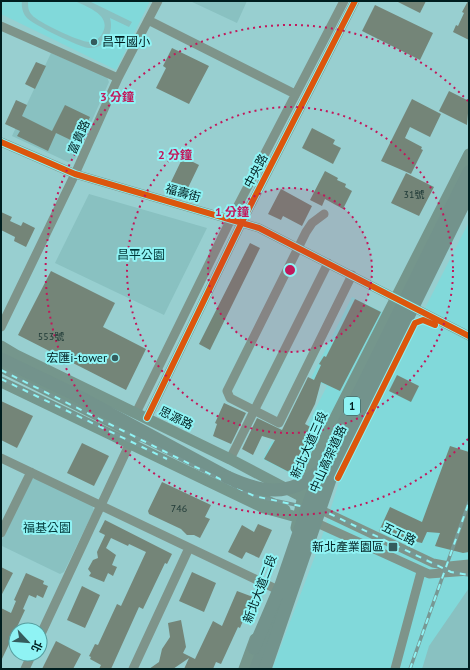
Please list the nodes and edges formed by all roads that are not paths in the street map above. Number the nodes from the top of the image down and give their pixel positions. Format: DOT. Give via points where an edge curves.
graph roads {
  1 [pos="158,1"];
  2 [pos="344,1"];
  3 [pos="356,1"];
  4 [pos="148,20"];
  5 [pos="1,26"];
  6 [pos="118,78"];
  7 [pos="295,94"];
  8 [pos="1,142"];
  9 [pos="469,154"];
  10 [pos="469,172"];
  11 [pos="76,174"];
  12 [pos="469,182"];
  13 [pos="469,194"];
  14 [pos="469,206"];
  15 [pos="324,214"];
  16 [pos="231,219"];
  17 [pos="242,222"];
  18 [pos="299,248"];
  19 [pos="328,263"];
  20 [pos="352,275"];
  21 [pos="396,298"];
  22 [pos="412,307"];
  23 [pos="1,327"];
  24 [pos="469,336"];
  25 [pos="1,346"];
  26 [pos="1,350"];
  27 [pos="16,355"];
  28 [pos="1,358"];
  29 [pos="1,367"];
  30 [pos="1,382"];
  31 [pos="368,397"];
  32 [pos="252,411"];
  33 [pos="136,413"];
  34 [pos="147,418"];
  35 [pos="130,443"];
  36 [pos="1,458"];
  37 [pos="230,459"];
  38 [pos="30,472"];
  39 [pos="302,498"];
  40 [pos="101,506"];
  41 [pos="318,507"];
  42 [pos="298,517"];
  43 [pos="316,523"];
  44 [pos="1,533"];
  45 [pos="189,548"];
  46 [pos="469,564"];
  47 [pos="469,571"];
  48 [pos="420,572"];
  49 [pos="274,588"];
  50 [pos="47,622"];
  51 [pos="133,669"];
  52 [pos="244,669"];
  53 [pos="247,669"];
  54 [pos="256,669"];
  55 [pos="265,669"];
  56 [pos="270,669"];
  57 [pos="395,669"];
  1 -- 4 [label="street, 富貴路"];
  2 -- 7 [label="street, 中央路"];
  3 -- 17 [label="street, 中央路"];
  4 -- 6 [label="street, 富貴路"];
  4 -- 7 [label="street"];
  5 -- 6 [label="street"];
  6 -- 11 [label="street, 富貴路"];
  7 -- 16 [label="street, 中央路"];
  8 -- 11 [label="street, 福壽街"];
  9 -- 21 [label="main road, 新北大道三段 / 1"];
  10 -- 53 [label="highway, 中山高架道路 / 1, bridge" via="328,453 289,563"];
  11 -- 16 [label="street, 福壽街"];
  11 -- 23 [label="street, 富貴路"];
  12 -- 22 [label="main road, 1"];
  13 -- 31 [label="highway, 中山高架道路 / 1, bridge"];
  14 -- 22 [label="main road, 1"];
  15 -- 18 [label="street" via="312,223"];
  16 -- 17 [label="street, 福壽街"];
  16 -- 33 [label="street, 中央路"];
  17 -- 18 [label="street, 福壽街"];
  17 -- 34 [label="street, 中央路"];
  18 -- 19 [label="street, 福壽街"];
  18 -- 32 [label="street" via="227,391 230,398"];
  19 -- 20 [label="street, 福壽街"];
  19 -- 32 [label="street"];
  20 -- 21 [label="street, 福壽街"];
  20 -- 32 [label="street" via="279,423"];
  21 -- 22 [label="street, 福壽街"];
  21 -- 39 [label="main road, 新北大道三段 / 1" via="318,451"];
  22 -- 24 [label="street, 福壽街"];
  22 -- 41 [label="main road, 1" via="330,463"];
  25 -- 27 [label="main road, 思源路"];
  26 -- 27 [label="main road, 思源路"];
  27 -- 33 [label="main road, 思源路"];
  28 -- 31 [label="highway, bridge" via="227,477 271,492 301,484 323,468"];
  29 -- 42 [label="main road"];
  30 -- 35 [label="main road"];
  31 -- 55 [label="highway, 中山高架道路 / 1, bridge" via="327,485"];
  32 -- 37 [label="street"];
  33 -- 34 [label="main road, 思源路"];
  34 -- 37 [label="main road, 思源路"];
  35 -- 40 [label="street"];
  35 -- 42 [label="main road" via="264,508"];
  36 -- 38 [label="street"];
  37 -- 39 [label="main road, 思源路"];
  38 -- 40 [label="street"];
  38 -- 44 [label="street"];
  39 -- 41 [label="main road, 思源路"];
  39 -- 42 [label="main road, 新北大道三段 / 1"];
  40 -- 45 [label="street"];
  40 -- 50 [label="street"];
  41 -- 42 [label="main road"];
  41 -- 43 [label="highway"];
  41 -- 46 [label="street, 五工路" via="433,564"];
  42 -- 43 [label="main road"];
  42 -- 49 [label="main road, 新北大道二段 / 1" via="292,542"];
  43 -- 48 [label="street, 五工路"];
  43 -- 54 [label="highway" via="271,626"];
  43 -- 56 [label="main road" via="315,541"];
  45 -- 49 [label="street"];
  45 -- 51 [label="street"];
  47 -- 48 [label="street, 五工路" via="438,575"];
  48 -- 57 [label="street"];
  49 -- 52 [label="main road, 新北大道二段 / 1"];
}
